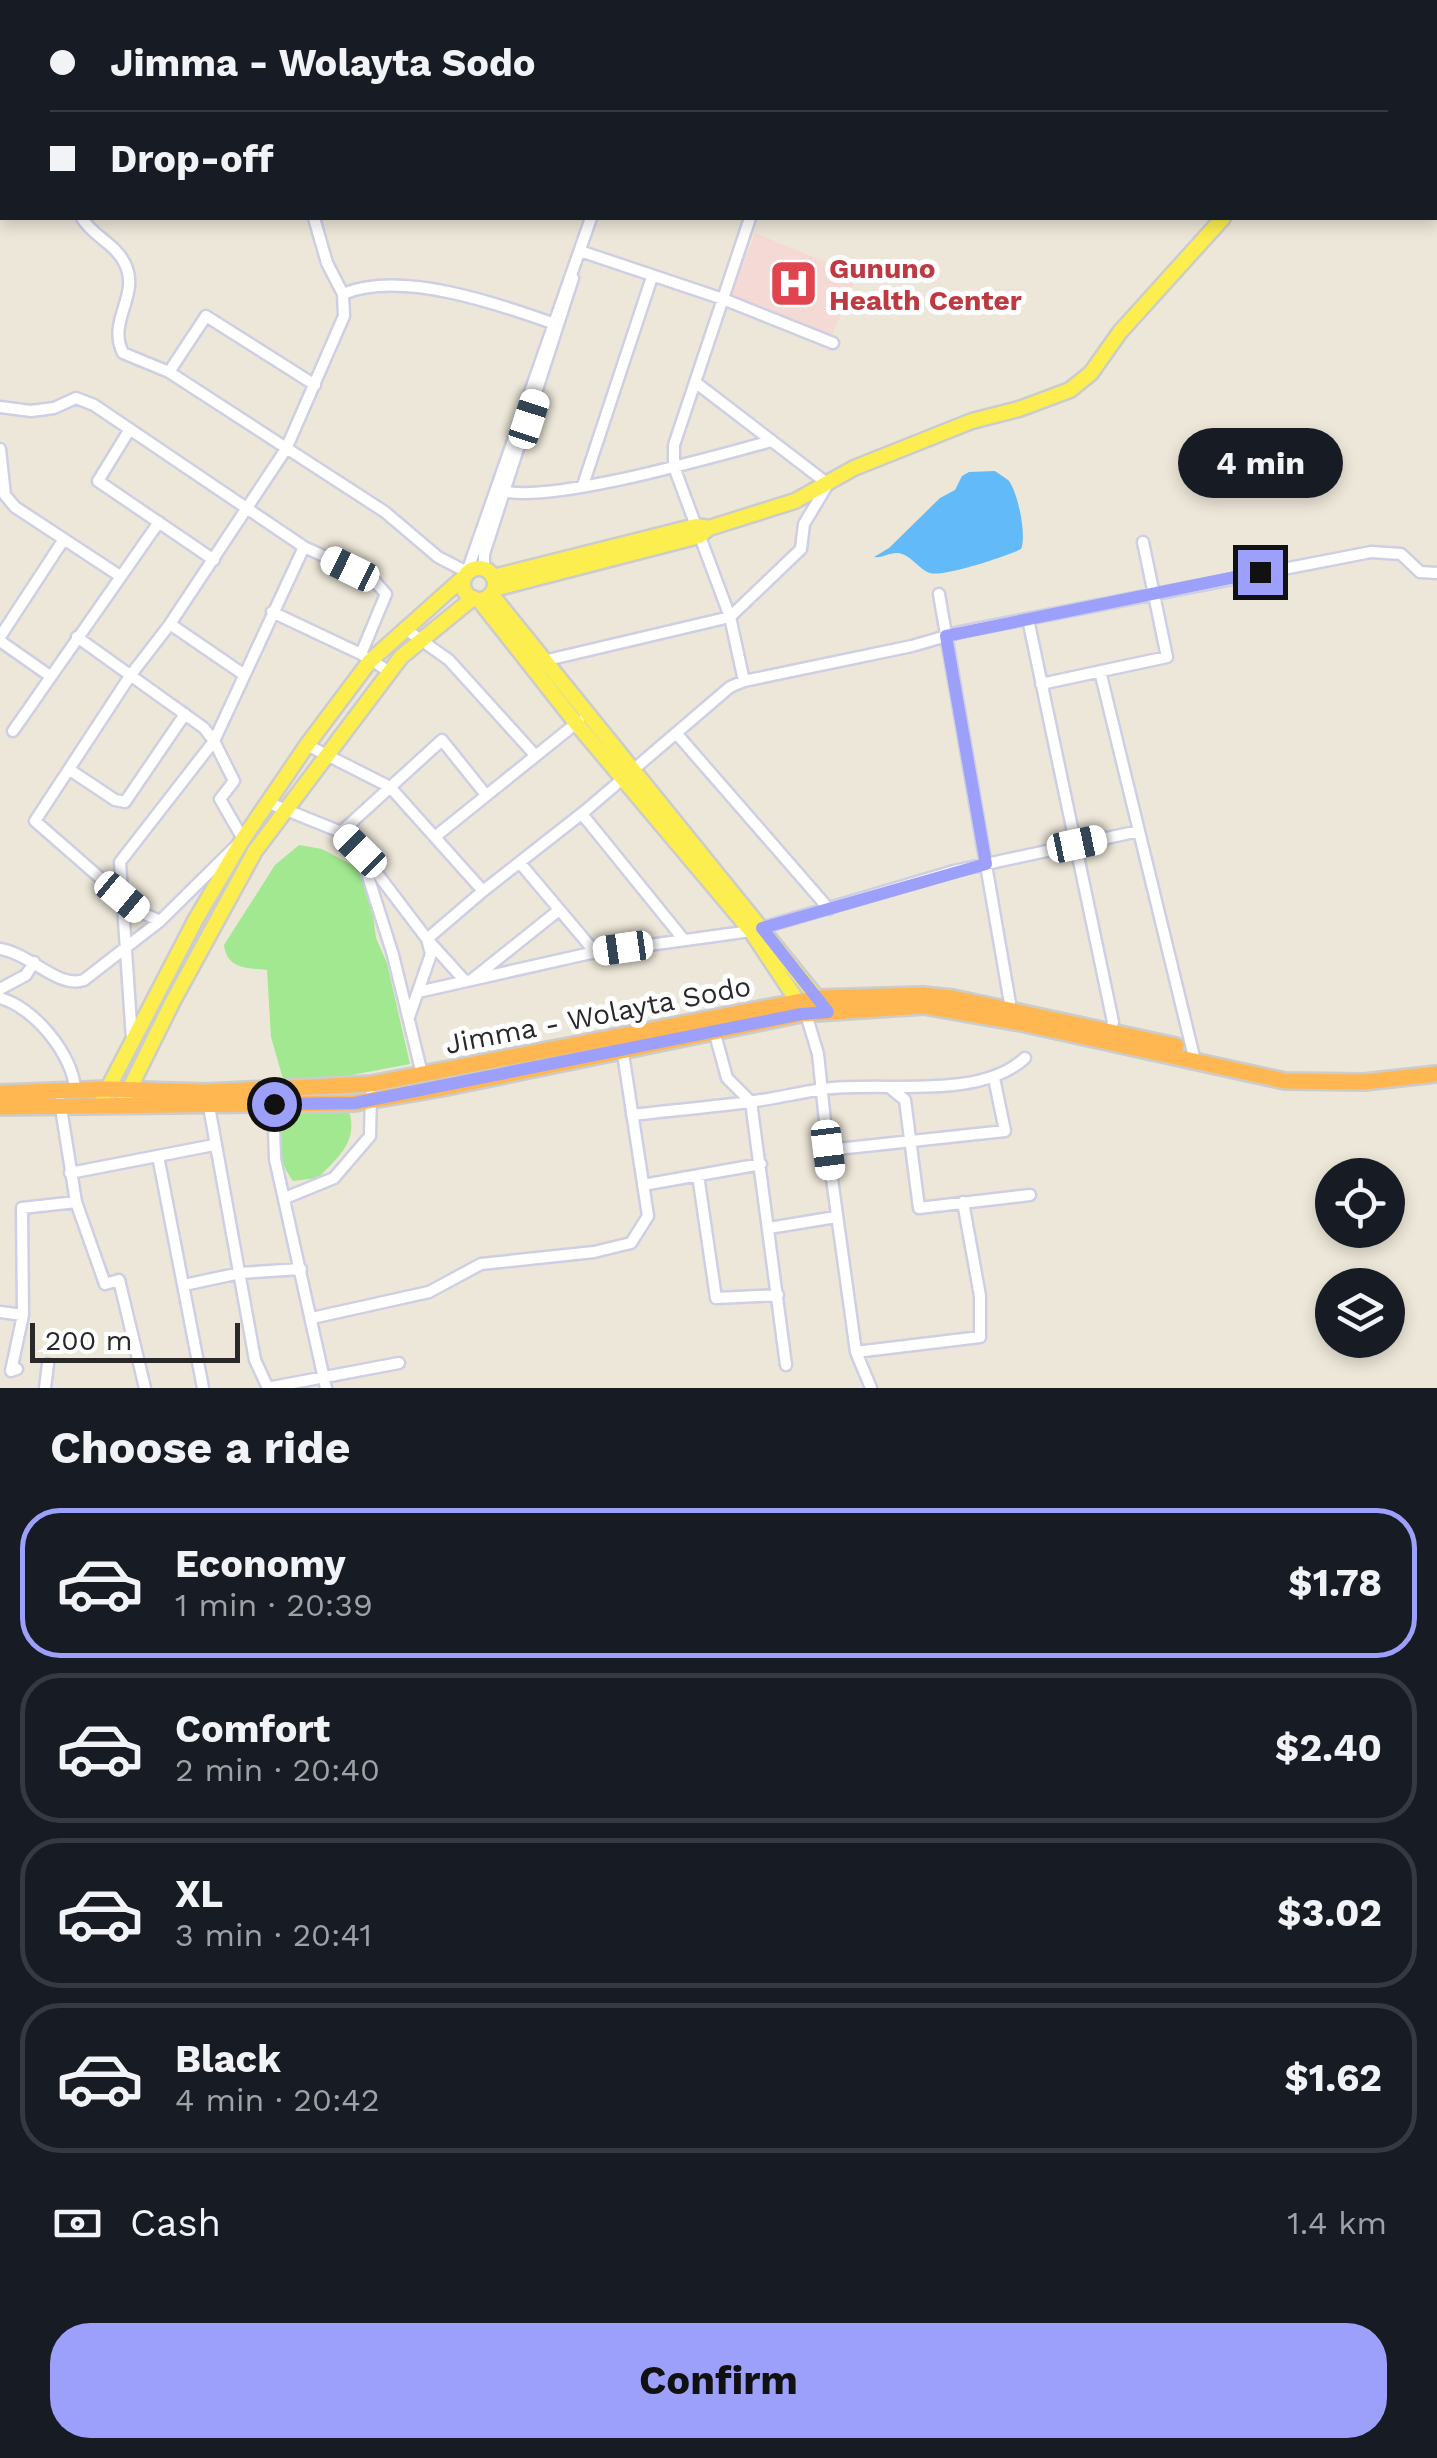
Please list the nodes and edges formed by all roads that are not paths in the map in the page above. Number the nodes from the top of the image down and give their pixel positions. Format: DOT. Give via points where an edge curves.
graph roads {
  1 [pos="83,220"];
  2 [pos="315,220"];
  3 [pos="590,220"];
  4 [pos="749,220"];
  5 [pos="1221,220"];
  6 [pos="580,251"];
  7 [pos="574,267"];
  8 [pos="652,277"];
  9 [pos="342,294"];
  10 [pos="723,299"];
  11 [pos="552,324"];
  12 [pos="834,342"];
  13 [pos="168,372"];
  14 [pos="694,382"];
  15 [pos="315,385"];
  16 [pos="0,407"];
  17 [pos="130,429"];
  18 [pos="772,441"];
  19 [pos="286,449"];
  20 [pos="0,450"];
  21 [pos="674,466"];
  22 [pos="828,484"];
  23 [pos="583,485"];
  24 [pos="501,490"];
  25 [pos="248,509"];
  26 [pos="159,522"];
  27 [pos="701,530"];
  28 [pos="64,539"];
  29 [pos="1143,542"];
  30 [pos="304,547"];
  31 [pos="214,560"];
  32 [pos="1437,573"];
  33 [pos="466,574"];
  34 [pos="120,576"];
  35 [pos="486,588"];
  36 [pos="1155,592"];
  37 [pos="939,594"];
  38 [pos="272,612"];
  39 [pos="730,618"];
  40 [pos="1028,619"];
  41 [pos="170,624"];
  42 [pos="404,628"];
  43 [pos="946,636"];
  44 [pos="77,637"];
  45 [pos="0,639"];
  46 [pos="421,640"];
  47 [pos="366,658"];
  48 [pos="542,662"];
  49 [pos="1100,671"];
  50 [pos="390,672"];
  51 [pos="243,674"];
  52 [pos="50,676"];
  53 [pos="130,676"];
  54 [pos="744,682"];
  55 [pos="1041,684"];
  56 [pos="185,714"];
  57 [pos="581,719"];
  58 [pos="13,731"];
  59 [pos="676,733"];
  60 [pos="214,741"];
  61 [pos="307,745"];
  62 [pos="326,755"];
  63 [pos="535,755"];
  64 [pos="70,770"];
  65 [pos="628,774"];
  66 [pos="390,787"];
  67 [pos="486,795"];
  68 [pos="269,804"];
  69 [pos="284,810"];
  70 [pos="582,814"];
  71 [pos="1139,831"];
  72 [pos="341,832"];
  73 [pos="436,836"];
  74 [pos="243,839"];
  75 [pos="1077,844"];
  76 [pos="360,851"];
  77 [pos="520,862"];
  78 [pos="986,864"];
  79 [pos="483,891"];
  80 [pos="122,897"];
  81 [pos="828,909"];
  82 [pos="560,910"];
  83 [pos="160,920"];
  84 [pos="756,930"];
  85 [pos="428,939"];
  86 [pos="684,940"];
  87 [pos="126,947"];
  88 [pos="0,949"];
  89 [pos="595,952"];
  90 [pos="34,962"];
  91 [pos="469,980"];
  92 [pos="0,989"];
  93 [pos="418,992"];
  94 [pos="0,998"];
  95 [pos="817,998"];
  96 [pos="802,1008"];
  97 [pos="1011,1008"];
  98 [pos="828,1012"];
  99 [pos="409,1017"];
  100 [pos="713,1026"];
  101 [pos="1110,1030"];
  102 [pos="132,1040"];
  103 [pos="622,1044"];
  104 [pos="1194,1056"];
  105 [pos="1025,1058"];
  106 [pos="422,1074"];
  107 [pos="1437,1074"];
  108 [pos="994,1078"];
  109 [pos="888,1086"];
  110 [pos="108,1089"];
  111 [pos="128,1089"];
  112 [pos="822,1089"];
  113 [pos="371,1092"];
  114 [pos="0,1093"];
  115 [pos="65,1095"];
  116 [pos="273,1097"];
  117 [pos="207,1098"];
  118 [pos="752,1102"];
  119 [pos="100,1105"];
  120 [pos="122,1105"];
  121 [pos="0,1107"];
  122 [pos="632,1115"];
  123 [pos="910,1142"];
  124 [pos="214,1146"];
  125 [pos="828,1150"];
  126 [pos="158,1156"];
  127 [pos="761,1164"];
  128 [pos="70,1173"];
  129 [pos="698,1175"];
  130 [pos="643,1185"];
  131 [pos="1030,1194"];
  132 [pos="284,1198"];
  133 [pos="76,1202"];
  134 [pos="963,1202"];
  135 [pos="836,1217"];
  136 [pos="770,1228"];
  137 [pos="302,1268"];
  138 [pos="240,1273"];
  139 [pos="184,1285"];
  140 [pos="778,1294"];
  141 [pos="0,1312"];
  142 [pos="23,1315"];
  143 [pos="312,1318"];
  144 [pos="856,1352"];
  145 [pos="399,1363"];
  146 [pos="48,1364"];
  147 [pos="786,1365"];
  148 [pos="17,1369"];
  149 [pos="325,1384"];
  150 [pos="45,1388"];
  151 [pos="145,1388"];
  152 [pos="203,1388"];
  153 [pos="268,1388"];
  154 [pos="872,1388"];
  1 -- 13 [label="street" via="126,266 116,333 123,353"];
  2 -- 9 [label="street"];
  3 -- 6 [label="street"];
  4 -- 10 [label="street"];
  5 -- 22 [label="main road" via="1070,390 972,422"];
  6 -- 7 [label="street"];
  6 -- 8 [label="street"];
  7 -- 11 [label="street"];
  7 -- 24 [label="street" via="572,290"];
  8 -- 10 [label="street"];
  8 -- 23 [label="street"];
  9 -- 11 [label="street" via="384,284 483,299"];
  9 -- 15 [label="street" via="344,316"];
  10 -- 12 [label="street"];
  10 -- 14 [label="street"];
  11 -- 24 [label="street"];
  13 -- 15 [label="street" via="206,316"];
  13 -- 19 [label="street"];
  14 -- 18 [label="street"];
  14 -- 21 [label="street"];
  15 -- 19 [label="street"];
  16 -- 17 [label="street" via="42,410 76,398"];
  17 -- 25 [label="street"];
  17 -- 26 [label="street" via="98,481"];
  18 -- 21 [label="street"];
  18 -- 22 [label="street"];
  19 -- 25 [label="street"];
  19 -- 33 [label="street" via="386,512"];
  20 -- 28 [label="street" via="5,495"];
  21 -- 23 [label="street"];
  21 -- 27 [label="street"];
  22 -- 27 [label="main road"];
  22 -- 39 [label="street" via="804,524 801,549"];
  23 -- 24 [label="street" via="527,495"];
  24 -- 33 [label="street"];
  24 -- 35 [label="street" via="484,554"];
  25 -- 30 [label="street"];
  25 -- 31 [label="street"];
  26 -- 31 [label="street"];
  26 -- 34 [label="street"];
  27 -- 35 [label="main road"];
  27 -- 39 [label="street"];
  28 -- 34 [label="street"];
  28 -- 45 [label="street"];
  29 -- 36 [label="street"];
  30 -- 38 [label="street"];
  30 -- 47 [label="street" via="372,578 386,594"];
  31 -- 41 [label="street"];
  32 -- 36 [label="street" via="1420,572 1402,554 1371,552"];
  33 -- 35 [label="main road"];
  33 -- 35 [label="main road" via="464,590"];
  33 -- 42 [label="main road"];
  34 -- 44 [label="street"];
  35 -- 46 [label="main road"];
  35 -- 48 [label="main road"];
  35 -- 57 [label="main road"];
  36 -- 40 [label="street"];
  36 -- 49 [label="street" via="1167,656"];
  37 -- 43 [label="street"];
  38 -- 47 [label="street"];
  38 -- 51 [label="street"];
  39 -- 48 [label="street"];
  39 -- 54 [label="street"];
  40 -- 43 [label="street"];
  40 -- 55 [label="street"];
  41 -- 51 [label="street"];
  41 -- 53 [label="street"];
  42 -- 46 [label="street"];
  42 -- 47 [label="main road"];
  43 -- 54 [label="street"];
  43 -- 78 [label="street"];
  44 -- 52 [label="street"];
  44 -- 53 [label="street"];
  45 -- 52 [label="street"];
  46 -- 50 [label="main road"];
  46 -- 63 [label="street" via="449,660"];
  47 -- 50 [label="street"];
  47 -- 61 [label="main road"];
  48 -- 57 [label="main road"];
  49 -- 55 [label="street"];
  49 -- 71 [label="street"];
  50 -- 62 [label="main road"];
  51 -- 60 [label="street"];
  52 -- 58 [label="street"];
  53 -- 56 [label="street"];
  53 -- 64 [label="street"];
  54 -- 59 [label="street"];
  55 -- 75 [label="street"];
  56 -- 60 [label="street"];
  56 -- 64 [label="street" via="125,802"];
  57 -- 63 [label="street"];
  57 -- 65 [label="main road"];
  59 -- 65 [label="street"];
  59 -- 81 [label="street"];
  60 -- 74 [label="street" via="234,782 220,799"];
  60 -- 80 [label="street" via="120,862"];
  61 -- 62 [label="street"];
  61 -- 68 [label="main road"];
  62 -- 66 [label="street"];
  62 -- 69 [label="main road"];
  63 -- 67 [label="street"];
  64 -- 80 [label="street" via="35,821"];
  65 -- 70 [label="street"];
  65 -- 84 [label="main road"];
  66 -- 67 [label="street" via="442,740"];
  66 -- 72 [label="street"];
  66 -- 73 [label="street"];
  67 -- 73 [label="street"];
  68 -- 69 [label="street"];
  68 -- 74 [label="main road"];
  69 -- 72 [label="street"];
  69 -- 111 [label="main road" via="255,851"];
  70 -- 77 [label="street"];
  70 -- 86 [label="street"];
  71 -- 75 [label="street"];
  71 -- 104 [label="street"];
  72 -- 76 [label="street"];
  73 -- 79 [label="street"];
  74 -- 83 [label="street"];
  74 -- 102 [label="main road"];
  75 -- 78 [label="street"];
  75 -- 101 [label="street"];
  76 -- 85 [label="street"];
  76 -- 99 [label="street"];
  77 -- 79 [label="street"];
  77 -- 82 [label="street"];
  78 -- 81 [label="street"];
  78 -- 97 [label="street"];
  79 -- 85 [label="street"];
  80 -- 83 [label="street"];
  80 -- 87 [label="street"];
  81 -- 84 [label="street"];
  82 -- 89 [label="street"];
  82 -- 91 [label="street"];
  83 -- 87 [label="street"];
  84 -- 86 [label="street"];
  84 -- 95 [label="main road"];
  84 -- 96 [label="main road"];
  85 -- 91 [label="street"];
  85 -- 93 [label="street" via="431,954"];
  86 -- 89 [label="street"];
  87 -- 90 [label="street" via="74,984"];
  87 -- 102 [label="street"];
  88 -- 90 [label="street"];
  89 -- 91 [label="street"];
  90 -- 92 [label="street"];
  91 -- 93 [label="street"];
  93 -- 99 [label="street"];
  94 -- 115 [label="street" via="38,1019 74,1073"];
  95 -- 96 [label="highway, Jimma - Wolayta Sodo"];
  95 -- 97 [label="highway, Jimma - Wolayta Sodo" via="923,995"];
  95 -- 98 [label="main road"];
  96 -- 98 [label="highway, Jimma - Wolayta Sodo"];
  96 -- 100 [label="highway, Jimma - Wolayta Sodo"];
  96 -- 112 [label="street"];
  97 -- 101 [label="highway, Jimma - Wolayta Sodo"];
  98 -- 104 [label="highway, Jimma - Wolayta Sodo" via="924,1006"];
  99 -- 106 [label="street"];
  100 -- 103 [label="highway, Jimma - Wolayta Sodo"];
  100 -- 118 [label="street" via="727,1078"];
  101 -- 104 [label="highway, Jimma - Wolayta Sodo"];
  102 -- 110 [label="main road"];
  103 -- 106 [label="highway, Jimma - Wolayta Sodo"];
  103 -- 113 [label="highway, Jimma - Wolayta Sodo"];
  103 -- 122 [label="street"];
  104 -- 107 [label="highway, Jimma - Wolayta Sodo" via="1285,1080 1364,1082"];
  105 -- 108 [label="street"];
  106 -- 113 [label="highway, Jimma - Wolayta Sodo"];
  108 -- 109 [label="street"];
  108 -- 123 [label="street" via="1005,1131"];
  109 -- 112 [label="street"];
  109 -- 123 [label="street" via="904,1100"];
  110 -- 111 [label="highway, Jimma - Wolayta Sodo"];
  110 -- 115 [label="highway, Jimma - Wolayta Sodo"];
  110 -- 119 [label="main road"];
  111 -- 117 [label="highway, Jimma - Wolayta Sodo"];
  111 -- 120 [label="main road"];
  112 -- 118 [label="street"];
  112 -- 125 [label="street"];
  113 -- 116 [label="highway, Jimma - Wolayta Sodo"];
  113 -- 132 [label="street" via="370,1136 334,1178"];
  114 -- 115 [label="highway, Jimma - Wolayta Sodo"];
  115 -- 119 [label="highway, Jimma - Wolayta Sodo"];
  115 -- 121 [label="highway, Jimma - Wolayta Sodo"];
  115 -- 128 [label="street"];
  116 -- 117 [label="highway, Jimma - Wolayta Sodo"];
  116 -- 132 [label="street"];
  117 -- 120 [label="highway, Jimma - Wolayta Sodo"];
  117 -- 124 [label="street"];
  118 -- 122 [label="street"];
  118 -- 127 [label="street"];
  119 -- 120 [label="highway, Jimma - Wolayta Sodo"];
  122 -- 130 [label="street"];
  123 -- 125 [label="street"];
  123 -- 134 [label="street" via="919,1208"];
  124 -- 126 [label="street"];
  124 -- 138 [label="street"];
  125 -- 135 [label="street"];
  126 -- 128 [label="street"];
  126 -- 139 [label="street"];
  127 -- 129 [label="street"];
  127 -- 136 [label="street"];
  128 -- 133 [label="street"];
  129 -- 130 [label="street"];
  129 -- 140 [label="street" via="716,1298"];
  130 -- 143 [label="street" via="648,1216 630,1243 481,1264 429,1292"];
  131 -- 134 [label="street"];
  132 -- 137 [label="street"];
  133 -- 142 [label="street" via="22,1208"];
  133 -- 151 [label="street" via="105,1284 120,1280"];
  134 -- 144 [label="street" via="980,1296 980,1337"];
  135 -- 136 [label="street"];
  135 -- 144 [label="street"];
  136 -- 140 [label="street"];
  137 -- 138 [label="street"];
  137 -- 143 [label="street"];
  138 -- 139 [label="street"];
  138 -- 153 [label="street" via="255,1360"];
  139 -- 152 [label="street"];
  140 -- 147 [label="street"];
  141 -- 142 [label="street"];
  142 -- 148 [label="street" via="11,1371"];
  143 -- 149 [label="street"];
  144 -- 154 [label="street"];
  145 -- 149 [label="street"];
  146 -- 150 [label="street"];
  149 -- 153 [label="street"];
}
